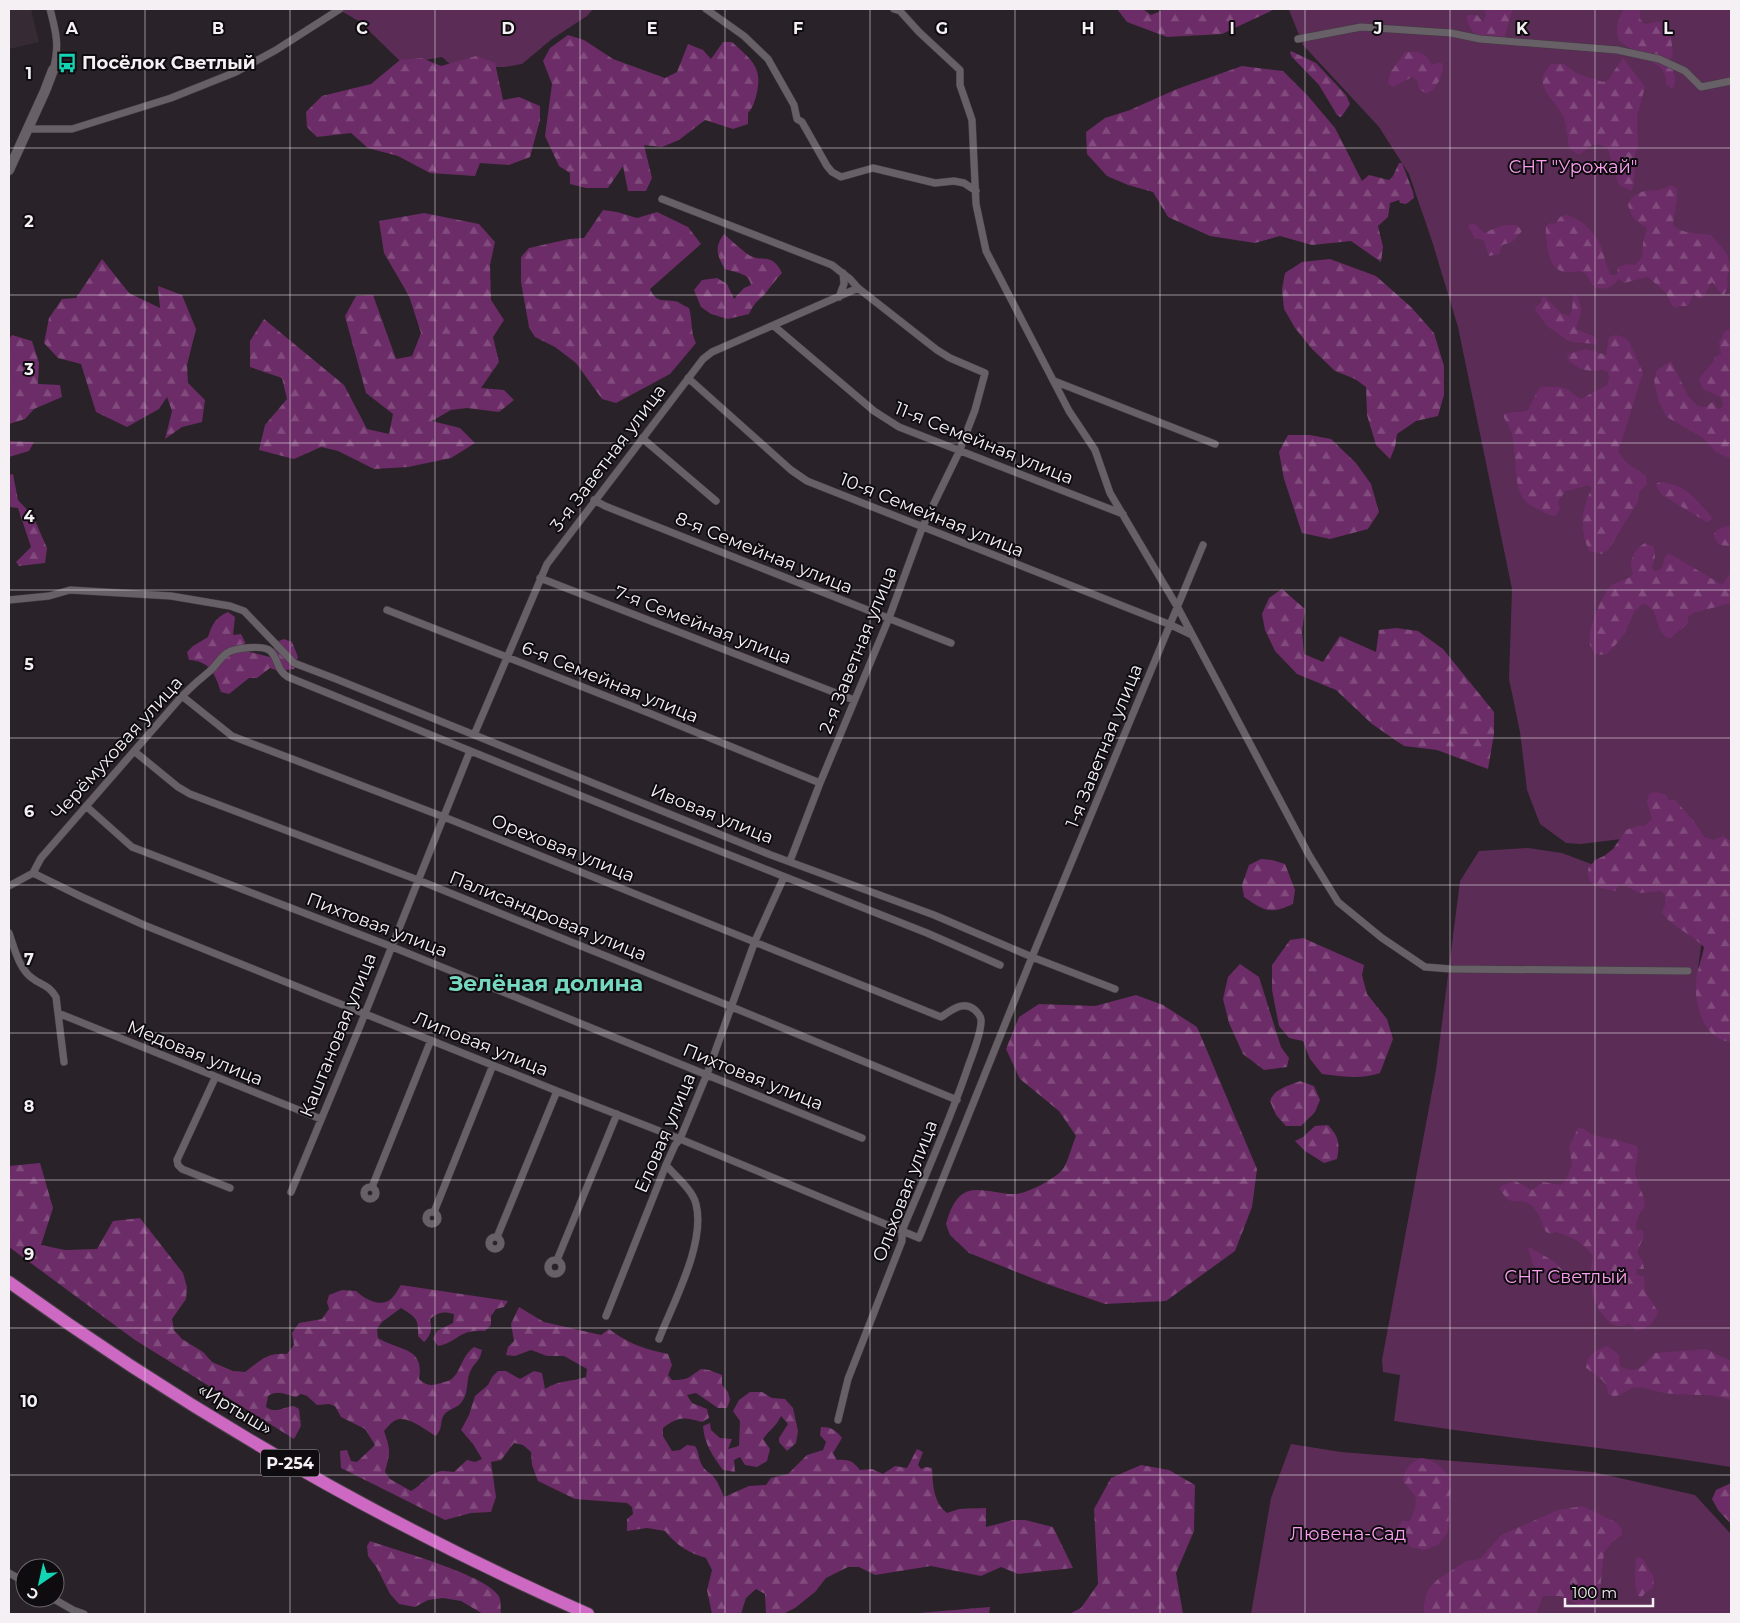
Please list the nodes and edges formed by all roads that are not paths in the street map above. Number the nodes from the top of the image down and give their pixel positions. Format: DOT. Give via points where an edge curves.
graph roads {
  1 [pos="50,9"];
  2 [pos="340,9"];
  3 [pos="706,9"];
  4 [pos="894,9"];
  5 [pos="1298,39"];
  6 [pos="53,70"];
  7 [pos="1731,81"];
  8 [pos="28,129"];
  9 [pos="9,170"];
  10 [pos="976,191"];
  11 [pos="662,199"];
  12 [pos="843,273"];
  13 [pos="858,288"];
  14 [pos="839,298"];
  15 [pos="774,326"];
  16 [pos="688,378"];
  17 [pos="1054,381"];
  18 [pos="642,438"];
  19 [pos="1215,444"];
  20 [pos="959,452"];
  21 [pos="594,500"];
  22 [pos="716,501"];
  23 [pos="1123,514"];
  24 [pos="922,528"];
  25 [pos="1203,545"];
  26 [pos="540,578"];
  27 [pos="9,600"];
  28 [pos="1178,608"];
  29 [pos="387,610"];
  30 [pos="889,618"];
  31 [pos="1171,625"];
  32 [pos="1193,635"];
  33 [pos="951,643"];
  34 [pos="232,651"];
  35 [pos="506,656"];
  36 [pos="182,696"];
  37 [pos="854,700"];
  38 [pos="474,735"];
  39 [pos="134,751"];
  40 [pos="470,751"];
  41 [pos="820,783"];
  42 [pos="86,806"];
  43 [pos="444,817"];
  44 [pos="790,861"];
  45 [pos="33,873"];
  46 [pos="784,878"];
  47 [pos="418,880"];
  48 [pos="9,886"];
  49 [pos="9,933"];
  50 [pos="755,941"];
  51 [pos="390,946"];
  52 [pos="1032,957"];
  53 [pos="1000,965"];
  54 [pos="1688,971"];
  55 [pos="1115,989"];
  56 [pos="732,1007"];
  57 [pos="58,1013"];
  58 [pos="364,1013"];
  59 [pos="941,1017"];
  60 [pos="431,1040"];
  61 [pos="64,1062"];
  62 [pos="493,1065"];
  63 [pos="706,1074"];
  64 [pos="215,1078"];
  65 [pos="557,1091"];
  66 [pos="957,1100"];
  67 [pos="617,1114"];
  68 [pos="322,1119"];
  69 [pos="862,1138"];
  70 [pos="680,1139"];
  71 [pos="666,1165"];
  72 [pos="372,1187"];
  73 [pos="230,1188"];
  74 [pos="291,1192"];
  75 [pos="434,1212"];
  76 [pos="902,1232"];
  77 [pos="497,1237"];
  78 [pos="919,1238"];
  79 [pos="557,1260"];
  80 [pos="9,1282"];
  81 [pos="606,1316"];
  82 [pos="659,1339"];
  83 [pos="838,1420"];
  84 [pos="65,1605"];
  85 [pos="84,1614"];
  86 [pos="588,1614"];
  1 -- 6 [label="street" via="58,45"];
  2 -- 8 [label="street" via="276,50 229,75 171,98 72,129"];
  3 -- 10 [label="street" via="768,58 794,105 797,119 802,122 832,172 841,176 873,168 934,183 964,183"];
  4 -- 10 [label="street" via="900,11 960,70 960,85 972,120"];
  5 -- 7 [label="street" via="1361,27 1451,33 1480,39 1617,50 1659,60 1685,71 1701,87"];
  6 -- 8 [label="street"];
  8 -- 9 [label="street"];
  10 -- 17 [label="street" via="986,251"];
  11 -- 12 [label="street" via="822,260"];
  12 -- 13 [label="street"];
  12 -- 14 [label="street" via="844,284"];
  13 -- 14 [label="street, 3-я Заветная улица"];
  13 -- 20 [label="street, 2-я Заветная улица" via="937,350 985,373"];
  14 -- 15 [label="street, 3-я Заветная улица"];
  15 -- 16 [label="street, 3-я Заветная улица" via="712,352 702,359"];
  15 -- 20 [label="street, 11-я Семейная улица" via="881,417 899,428"];
  16 -- 18 [label="street, 3-я Заветная улица"];
  16 -- 24 [label="street, 10-я Семейная улица" via="807,481"];
  17 -- 19 [label="street"];
  17 -- 23 [label="street" via="1095,450 1110,493"];
  18 -- 21 [label="street, 3-я Заветная улица"];
  18 -- 22 [label="street"];
  20 -- 23 [label="street, 11-я Семейная улица"];
  20 -- 24 [label="street, 2-я Заветная улица"];
  21 -- 26 [label="street, 3-я Заветная улица" via="546,564"];
  21 -- 30 [label="street, 8-я Семейная улица"];
  23 -- 28 [label="street"];
  24 -- 30 [label="street, 2-я Заветная улица"];
  24 -- 31 [label="street, 10-я Семейная улица"];
  25 -- 28 [label="street, 1-я Заветная улица"];
  26 -- 35 [label="street, 3-я Заветная улица"];
  26 -- 37 [label="street, 7-я Семейная улица"];
  27 -- 38 [label="street, Ивовая улица" via="49,596 70,590 171,596 230,606 244,612 299,666"];
  28 -- 31 [label="street, 1-я Заветная улица"];
  28 -- 32 [label="street"];
  29 -- 35 [label="street, 6-я Семейная улица"];
  30 -- 33 [label="street, 8-я Семейная улица"];
  30 -- 37 [label="street, 2-я Заветная улица"];
  31 -- 32 [label="street, 10-я Семейная улица"];
  31 -- 52 [label="street, 1-я Заветная улица"];
  32 -- 54 [label="street" via="1309,855 1338,902 1414,960 1425,967 1451,969"];
  34 -- 36 [label="street, Черёмуховая улица"];
  34 -- 40 [label="street, Ивовая улица" via="265,648 271,651 281,674"];
  35 -- 38 [label="street, 3-я Заветная улица"];
  35 -- 41 [label="street, 6-я Семейная улица"];
  36 -- 39 [label="street, Черёмуховая улица"];
  36 -- 43 [label="street, Ореховая улица" via="232,736"];
  37 -- 41 [label="street, 2-я Заветная улица"];
  38 -- 44 [label="street, Ивовая улица"];
  39 -- 42 [label="street, Черёмуховая улица"];
  39 -- 47 [label="street, Палисандровая улица" via="184,791"];
  40 -- 43 [label="street, Каштановая улица"];
  40 -- 46 [label="street, Ивовая улица"];
  41 -- 44 [label="street, 2-я Заветная улица"];
  42 -- 45 [label="street, Черёмуховая улица" via="40,858"];
  42 -- 51 [label="street, Пихтовая улица" via="132,847"];
  43 -- 47 [label="street, Каштановая улица"];
  43 -- 50 [label="street, Ореховая улица"];
  44 -- 52 [label="street, Ивовая улица" via="934,915"];
  45 -- 48 [label="street"];
  45 -- 58 [label="street, Липовая улица" via="144,925"];
  46 -- 50 [label="street, Еловая улица"];
  46 -- 53 [label="street, Ивовая улица" via="928,933"];
  47 -- 51 [label="street, Каштановая улица"];
  47 -- 56 [label="street, Палисандровая улица"];
  49 -- 57 [label="street" via="23,970 51,989 56,997"];
  50 -- 56 [label="street, Еловая улица"];
  50 -- 59 [label="street, Ореховая улица"];
  51 -- 58 [label="street, Каштановая улица"];
  51 -- 63 [label="street, Пихтовая улица"];
  52 -- 55 [label="street, Ивовая улица"];
  52 -- 78 [label="street, 1-я Заветная улица"];
  56 -- 63 [label="street, Еловая улица"];
  56 -- 66 [label="street, Палисандровая улица"];
  57 -- 61 [label="street"];
  57 -- 64 [label="street, Медовая улица"];
  58 -- 60 [label="street, Липовая улица"];
  58 -- 68 [label="street, Каштановая улица"];
  59 -- 66 [label="street, Ольховая улица" via="962,1006 974,1009 981,1018 976,1044"];
  60 -- 62 [label="street, Липовая улица"];
  60 -- 72 [label="street"];
  62 -- 65 [label="street, Липовая улица"];
  62 -- 75 [label="street"];
  63 -- 69 [label="street, Пихтовая улица"];
  63 -- 70 [label="street, Еловая улица"];
  64 -- 68 [label="street, Медовая улица"];
  64 -- 73 [label="street" via="177,1160 182,1169"];
  65 -- 67 [label="street, Липовая улица"];
  65 -- 77 [label="street"];
  66 -- 76 [label="street, Ольховая улица"];
  67 -- 70 [label="street, Липовая улица"];
  67 -- 79 [label="street"];
  68 -- 74 [label="street, Каштановая улица"];
  70 -- 71 [label="street, Еловая улица"];
  70 -- 76 [label="street, Липовая улица"];
  71 -- 81 [label="street, Еловая улица"];
  71 -- 82 [label="street" via="696,1205 696,1238 689,1266"];
  76 -- 78 [label="street, Липовая улица"];
  76 -- 83 [label="street, Ольховая улица" via="902,1241 848,1379"];
  80 -- 86 [label="highway, «Иртыш» / Р-254" via="167,1388 329,1486 532,1590"];
  84 -- 85 [label="street"];
}
